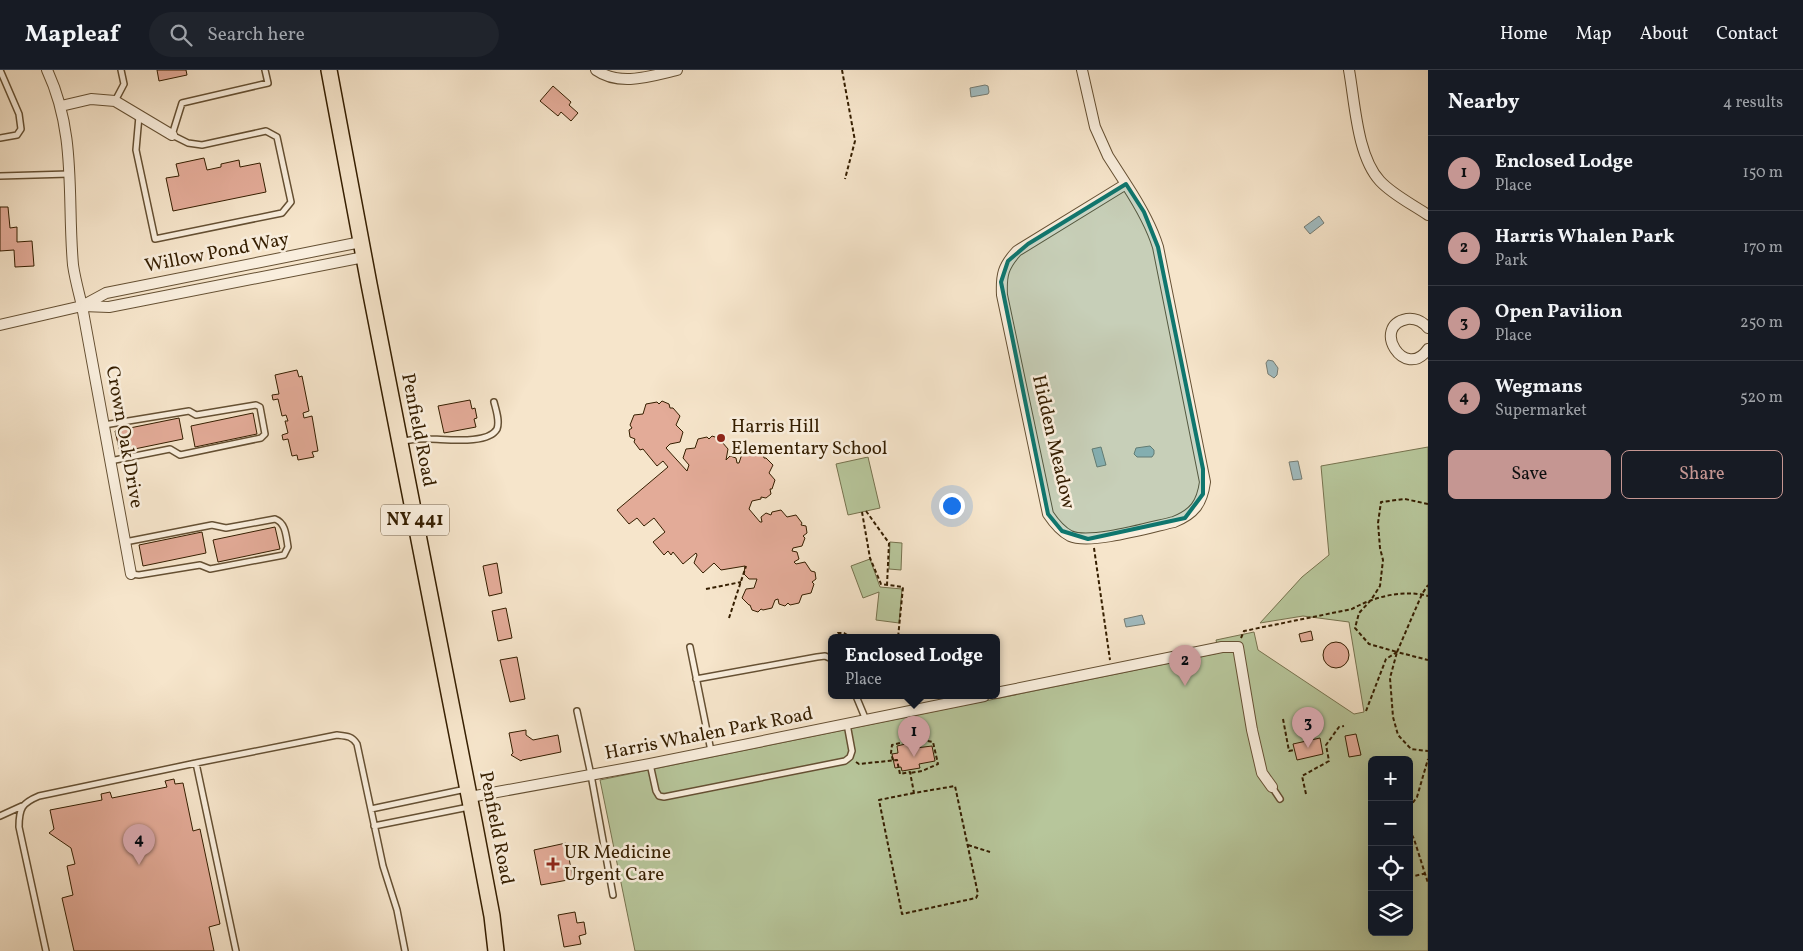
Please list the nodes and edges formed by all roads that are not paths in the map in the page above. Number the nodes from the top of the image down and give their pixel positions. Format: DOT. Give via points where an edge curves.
graph roads {
  1 [pos="0,70"];
  2 [pos="47,70"];
  3 [pos="121,70"];
  4 [pos="265,70"];
  5 [pos="329,70"];
  6 [pos="596,70"];
  7 [pos="677,70"];
  8 [pos="1082,70"];
  9 [pos="1349,70"];
  10 [pos="115,101"];
  11 [pos="61,106"];
  12 [pos="139,115"];
  13 [pos="172,135"];
  14 [pos="0,138"];
  15 [pos="70,174"];
  16 [pos="0,176"];
  17 [pos="1126,184"];
  18 [pos="1428,215"];
  19 [pos="361,242"];
  20 [pos="364,258"];
  21 [pos="82,306"];
  22 [pos="1427,323"];
  23 [pos="0,325"];
  24 [pos="1428,349"];
  25 [pos="494,402"];
  26 [pos="104,425"];
  27 [pos="400,441"];
  28 [pos="110,461"];
  29 [pos="125,542"];
  30 [pos="131,574"];
  31 [pos="690,647"];
  32 [pos="828,657"];
  33 [pos="696,679"];
  34 [pos="1000,692"];
  35 [pos="857,699"];
  36 [pos="969,699"];
  37 [pos="577,711"];
  38 [pos="866,720"];
  39 [pos="847,724"];
  40 [pos="711,752"];
  41 [pos="196,762"];
  42 [pos="650,764"];
  43 [pos="592,775"];
  44 [pos="1272,787"];
  45 [pos="470,797"];
  46 [pos="1280,799"];
  47 [pos="23,806"];
  48 [pos="371,809"];
  49 [pos="0,816"];
  50 [pos="374,826"];
  51 [pos="613,895"];
  52 [pos="492,916"];
  53 [pos="46,951"];
  54 [pos="236,951"];
  55 [pos="405,951"];
  56 [pos="496,951"];
  57 [pos="502,951"];
  1 -- 14 [label="lane" via="19,114 21,129 17,135"];
  2 -- 11 [label="street"];
  3 -- 10 [label="lane" via="124,84"];
  4 -- 13 [label="lane" via="268,83 182,103"];
  5 -- 19 [label="main road, Penfield Road / NY 441"];
  6 -- 7 [label="street" via="623,79"];
  8 -- 17 [label="street, Hidden Meadow" via="1095,127"];
  9 -- 18 [label="street" via="1361,139 1373,170 1386,186"];
  10 -- 11 [label="street" via="91,99"];
  10 -- 12 [label="street"];
  11 -- 15 [label="street"];
  12 -- 13 [label="street"];
  12 -- 13 [label="lane" via="136,150 155,239 282,213 291,202 277,137 266,131 202,145 188,143"];
  15 -- 16 [label="lane"];
  15 -- 21 [label="street" via="73,268"];
  17 -- 17 [label="street, Hidden Meadow" via="1017,251 1008,261 1001,282 1048,514 1054,524 1079,539 1092,539 1185,518 1199,504 1205,482 1158,248 1144,212"];
  19 -- 20 [label="main road, Penfield Road / NY 441"];
  19 -- 21 [label="street, Willow Pond Way" via="106,293"];
  20 -- 21 [label="street, Willow Pond Way" via="109,308"];
  20 -- 27 [label="main road, Penfield Road / NY 441"];
  21 -- 23 [label="street, Willow Pond Way"];
  21 -- 26 [label="street, Crown Oak Drive"];
  22 -- 24 [label="street" via="1411,319 1398,323 1391,342 1398,354 1409,359 1422,356"];
  25 -- 27 [label="lane" via="498,423 496,431 490,435 462,442 428,438"];
  26 -- 28 [label="street, Crown Oak Drive"];
  26 -- 28 [label="lane" via="190,411 196,415 256,405 260,407 265,434 261,438 180,455 170,449"];
  27 -- 45 [label="main road, Penfield Road / NY 441"];
  28 -- 29 [label="street, Crown Oak Drive"];
  29 -- 30 [label="street, Crown Oak Drive"];
  29 -- 30 [label="lane" via="212,525 226,528 275,519 284,525 288,547 284,555 210,569 200,565"];
  31 -- 33 [label="lane"];
  32 -- 33 [label="lane"];
  33 -- 40 [label="lane"];
  34 -- 44 [label="street" via="1222,647 1238,647 1262,773"];
  35 -- 38 [label="lane"];
  36 -- 38 [label="street, Harris Whalen Park Road"];
  37 -- 43 [label="lane"];
  38 -- 39 [label="street, Harris Whalen Park Road"];
  39 -- 40 [label="street, Harris Whalen Park Road"];
  39 -- 42 [label="lane" via="852,751 845,761 664,797 656,791"];
  40 -- 42 [label="street, Harris Whalen Park Road"];
  41 -- 47 [label="lane" via="39,796"];
  41 -- 48 [label="lane" via="337,735 347,736 354,738 357,744"];
  41 -- 54 [label="lane"];
  42 -- 43 [label="street, Harris Whalen Park Road"];
  43 -- 45 [label="street, Harris Whalen Park Road"];
  43 -- 51 [label="lane"];
  44 -- 46 [label="lane"];
  45 -- 48 [label="lane"];
  45 -- 50 [label="lane"];
  45 -- 52 [label="main road, Penfield Road / NY 441"];
  47 -- 49 [label="lane"];
  47 -- 53 [label="lane" via="19,827"];
  48 -- 50 [label="lane"];
  50 -- 55 [label="lane"];
  52 -- 56 [label="main road, Penfield Road / NY 441"];
  52 -- 57 [label="main road, Penfield Road / NY 441"];
}
